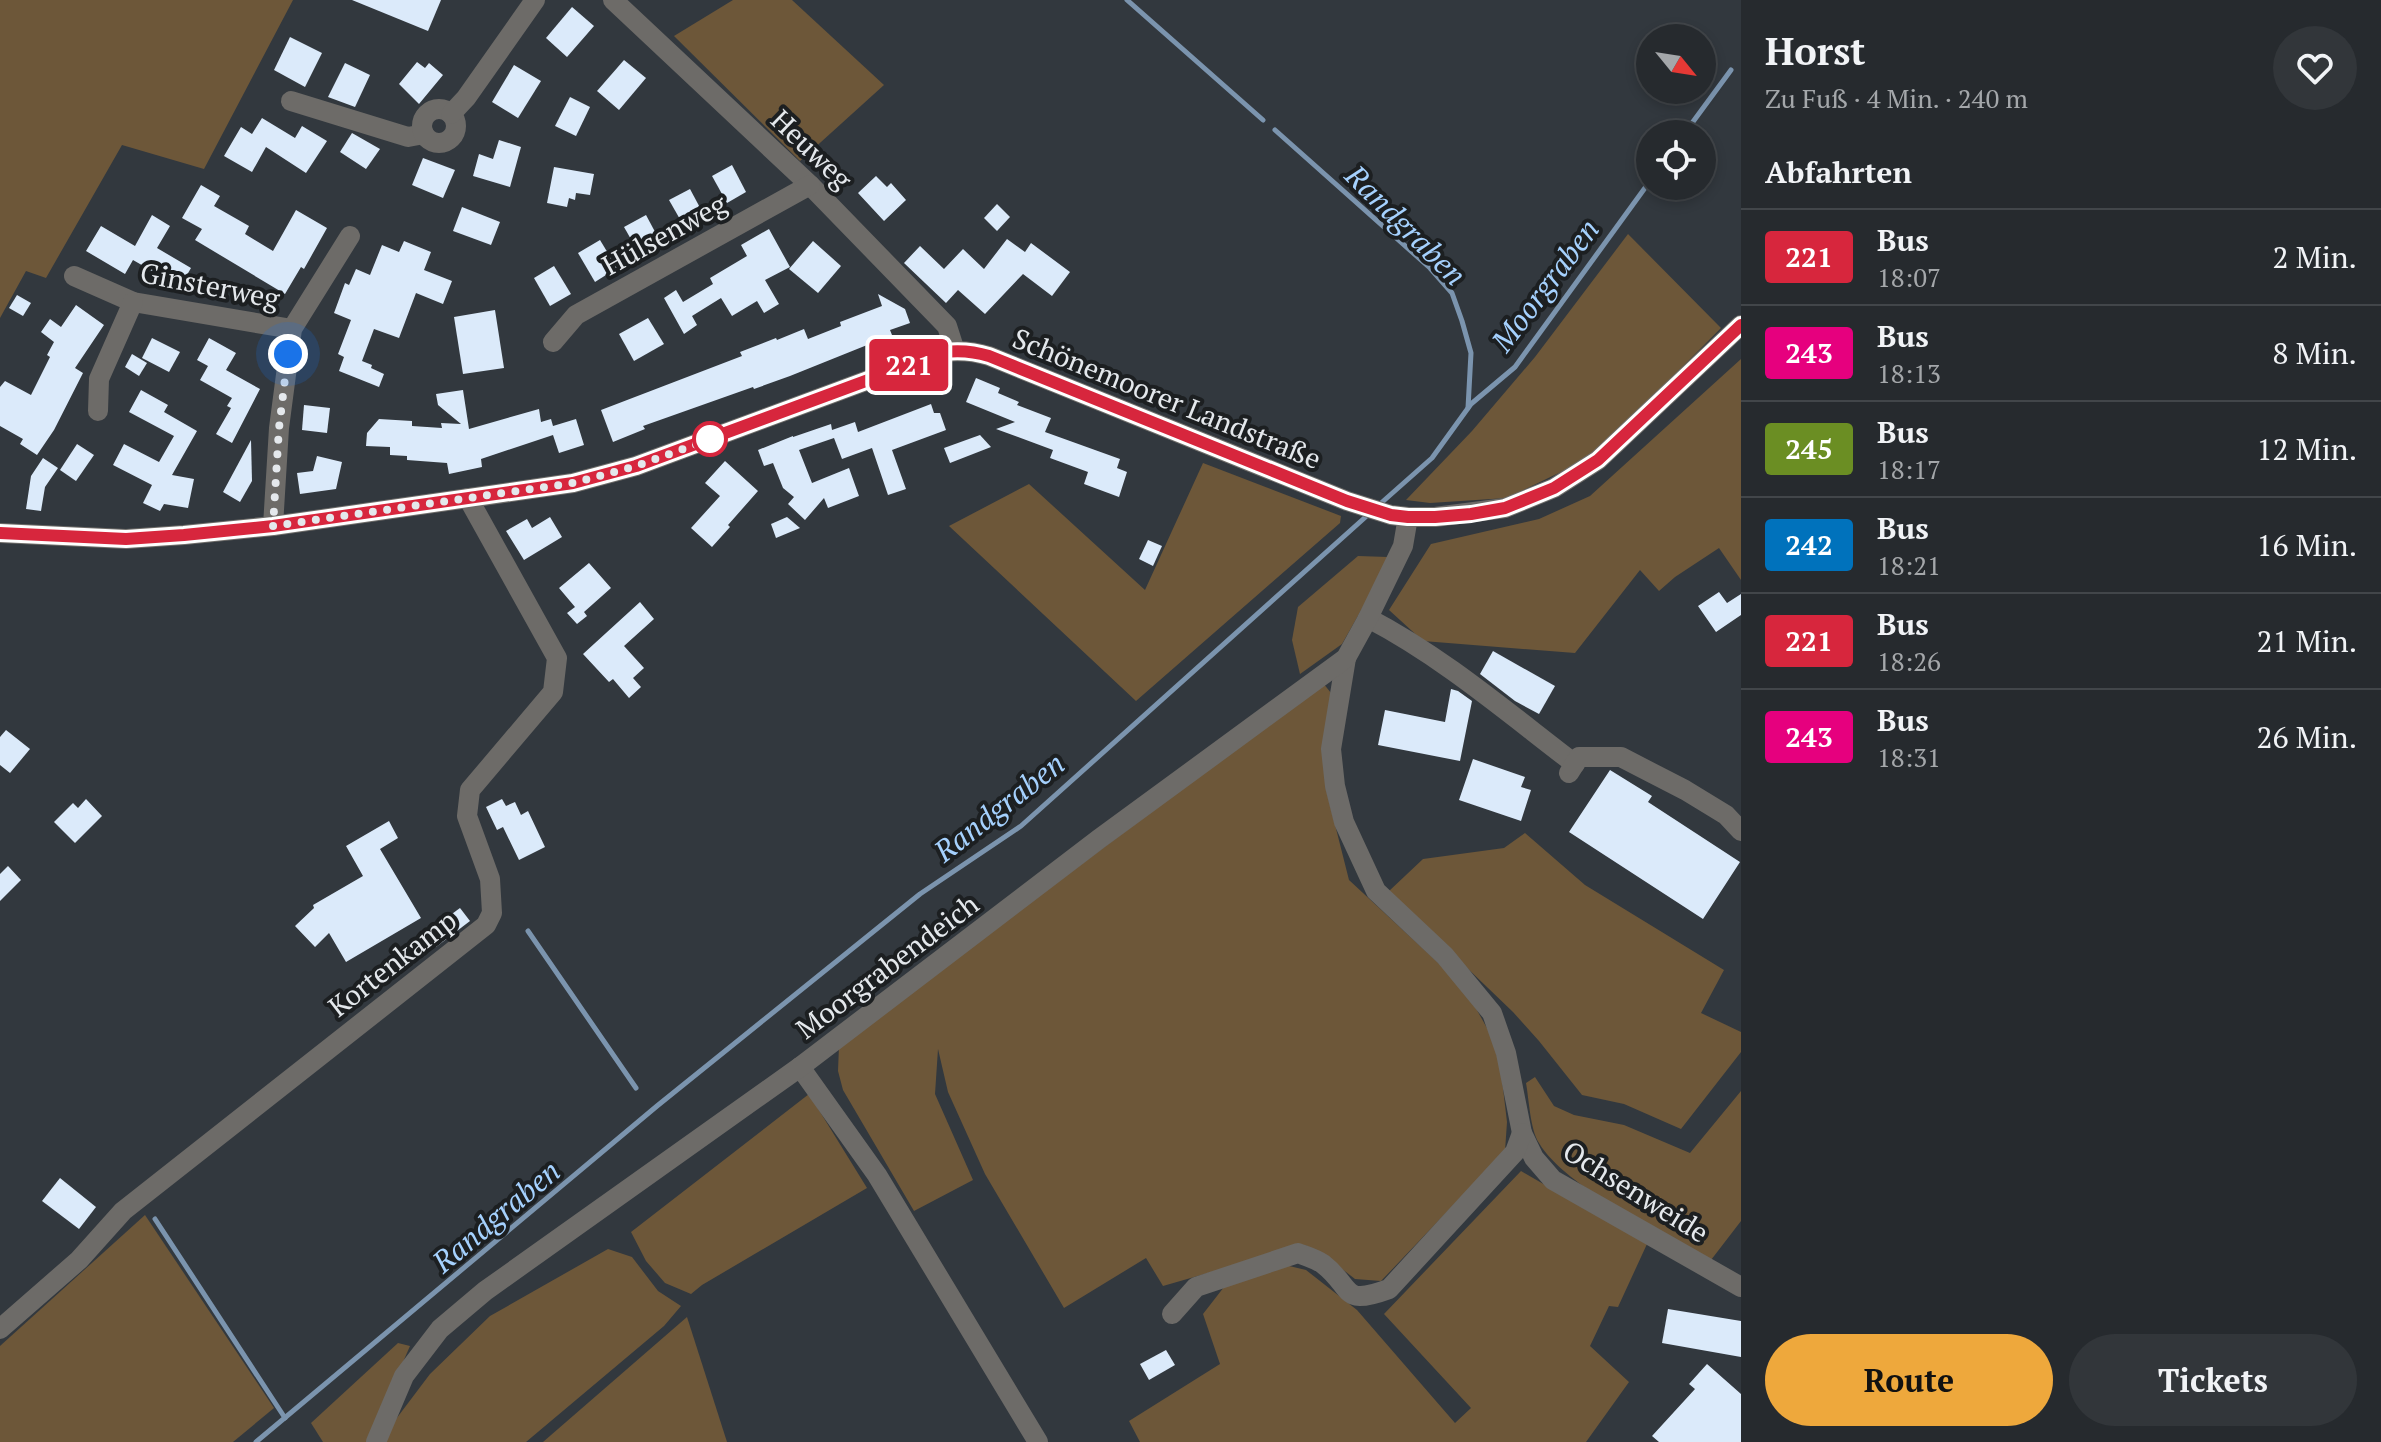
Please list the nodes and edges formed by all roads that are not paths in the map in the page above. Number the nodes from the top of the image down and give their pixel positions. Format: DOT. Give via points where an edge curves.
graph roads {
  1 [pos="535,0"];
  2 [pos="613,0"];
  3 [pos="291,101"];
  4 [pos="810,185"];
  5 [pos="350,236"];
  6 [pos="74,276"];
  7 [pos="133,302"];
  8 [pos="1741,325"];
  9 [pos="292,329"];
  10 [pos="553,342"];
  11 [pos="955,351"];
  12 [pos="98,411"];
  13 [pos="468,498"];
  14 [pos="1399,516"];
  15 [pos="273,526"];
  16 [pos="0,533"];
  17 [pos="1368,618"];
  18 [pos="1346,658"];
  19 [pos="1741,831"];
  20 [pos="800,1067"];
  21 [pos="1522,1133"];
  22 [pos="1741,1287"];
  23 [pos="1172,1314"];
  24 [pos="0,1329"];
  25 [pos="376,1442"];
  26 [pos="1038,1442"];
  1 -- 3 [label="street" via="451,114 456,125 447,141 436,143 424,134 408,137"];
  2 -- 4 [label="street, Heuweg"];
  4 -- 10 [label="street, Hülsenweg" via="576,315"];
  4 -- 11 [label="street, Heuweg" via="947,326"];
  5 -- 9 [label="street, Ginsterweg"];
  6 -- 7 [label="street, Ginsterweg"];
  7 -- 9 [label="street, Ginsterweg"];
  7 -- 12 [label="street" via="99,379"];
  8 -- 14 [label="street, Schönemoorer Landstraße" via="1598,460 1554,488 1505,508"];
  9 -- 15 [label="street, Ginsterweg"];
  11 -- 13 [label="street, Schönemoorer Landstraße" via="636,466 573,483"];
  11 -- 14 [label="street, Schönemoorer Landstraße" via="989,356 1347,501"];
  13 -- 15 [label="street, Schönemoorer Landstraße"];
  13 -- 24 [label="street, Kortenkamp" via="557,658 553,692 470,790 467,816 490,879 492,913 486,925 123,1211 79,1260"];
  14 -- 17 [label="street, Moorgrabendeich" via="1403,546"];
  15 -- 16 [label="street, Schönemoorer Landstraße" via="126,539"];
  17 -- 18 [label="street, Moorgrabendeich"];
  17 -- 19 [label="street" via="1468,682 1572,769 1579,757 1621,757 1726,815"];
  18 -- 20 [label="street, Moorgrabendeich"];
  18 -- 21 [label="street, Ochsenweide" via="1331,749 1344,822 1376,891 1445,956 1492,1013"];
  20 -- 25 [label="street, Moorgrabendeich" via="485,1291 440,1329 404,1376"];
  20 -- 26 [label="street" via="877,1175"];
  21 -- 22 [label="street, Ochsenweide" via="1553,1180"];
  21 -- 23 [label="street" via="1515,1152 1389,1289 1364,1298 1350,1293 1322,1264 1298,1253 1196,1287"];
}
